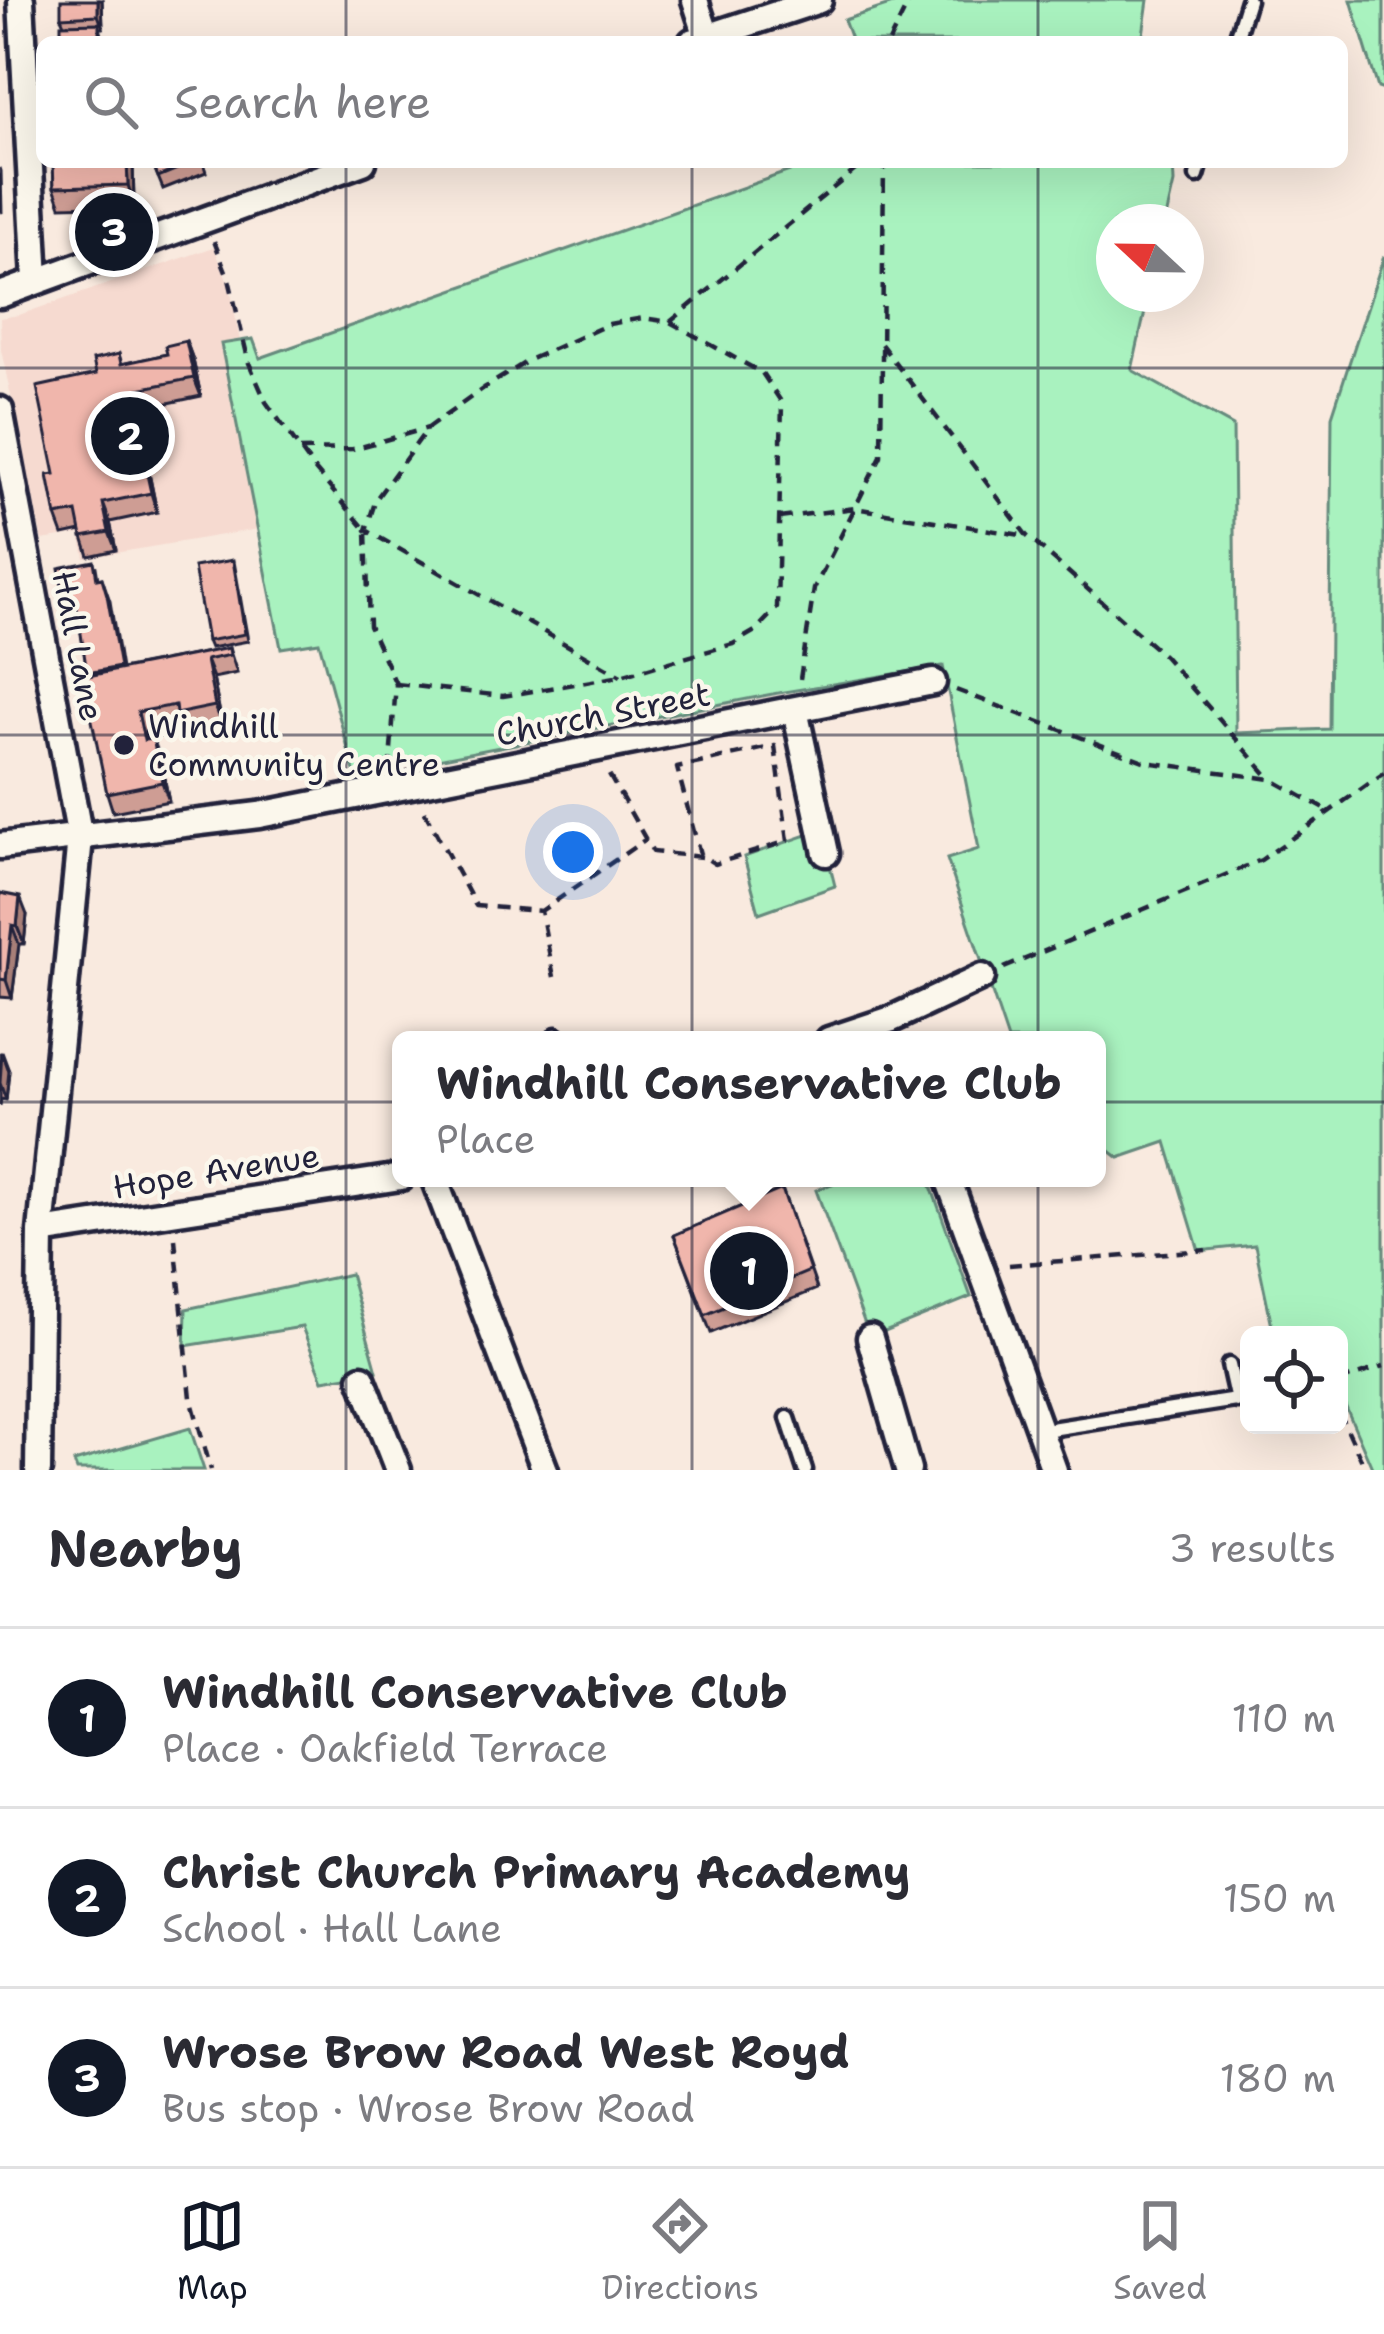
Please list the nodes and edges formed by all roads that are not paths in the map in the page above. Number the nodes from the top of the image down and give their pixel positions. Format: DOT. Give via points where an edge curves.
graph roads {
  1 [pos="20,0"];
  2 [pos="694,0"];
  3 [pos="819,0"];
  4 [pos="1248,0"];
  5 [pos="700,36"];
  6 [pos="709,36"];
  7 [pos="1237,36"];
  8 [pos="347,168"];
  9 [pos="36,280"];
  10 [pos="0,295"];
  11 [pos="0,410"];
  12 [pos="934,682"];
  13 [pos="795,710"];
  14 [pos="80,838"];
  15 [pos="0,846"];
  16 [pos="826,853"];
  17 [pos="982,977"];
  18 [pos="895,1030"];
  19 [pos="392,1178"];
  20 [pos="437,1187"];
  21 [pos="951,1187"];
  22 [pos="41,1232"];
  23 [pos="870,1338"];
  24 [pos="1229,1365"];
  25 [pos="362,1378"];
  26 [pos="1240,1392"];
  27 [pos="1240,1400"];
  28 [pos="788,1418"];
  29 [pos="1037,1431"];
  30 [pos="38,1470"];
  31 [pos="398,1470"];
  32 [pos="545,1470"];
  33 [pos="805,1470"];
  34 [pos="908,1470"];
  35 [pos="1054,1470"];
  1 -- 9 [label="street"];
  2 -- 5 [label="street"];
  3 -- 6 [label="street"];
  4 -- 7 [label="lane"];
  8 -- 9 [label="street"];
  9 -- 10 [label="street"];
  11 -- 14 [label="street, Hall Lane"];
  12 -- 13 [label="street, Church Street"];
  13 -- 14 [label="street, Church Street" via="259,815"];
  13 -- 16 [label="street"];
  14 -- 15 [label="street, Church Street"];
  14 -- 22 [label="street, Hall Lane"];
  17 -- 18 [label="street"];
  19 -- 22 [label="street, Hope Avenue"];
  20 -- 32 [label="street"];
  21 -- 29 [label="street"];
  22 -- 30 [label="street, Hall Lane"];
  23 -- 34 [label="street"];
  24 -- 26 [label="lane"];
  25 -- 31 [label="street"];
  27 -- 29 [label="lane"];
  28 -- 33 [label="lane"];
  29 -- 35 [label="street"];
}
